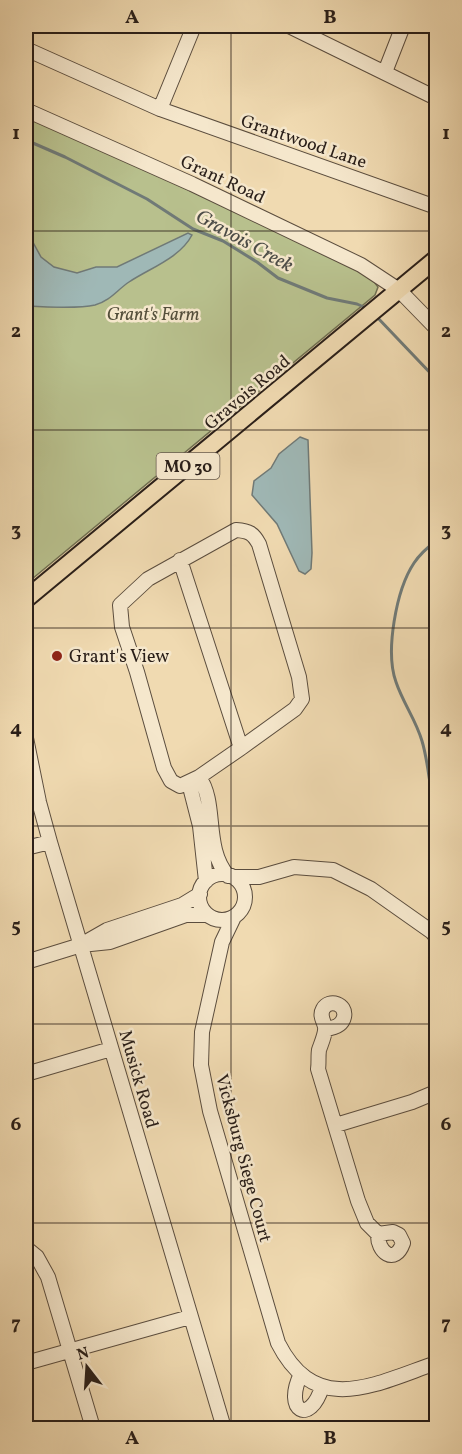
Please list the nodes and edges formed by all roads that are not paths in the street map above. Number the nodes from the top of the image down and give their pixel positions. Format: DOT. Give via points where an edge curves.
graph roads {
  1 [pos="194,26"];
  2 [pos="289,26"];
  3 [pos="403,26"];
  4 [pos="26,49"];
  5 [pos="385,72"];
  6 [pos="436,98"];
  7 [pos="160,109"];
  8 [pos="26,110"];
  9 [pos="436,207"];
  10 [pos="436,259"];
  11 [pos="399,290"];
  12 [pos="436,328"];
  13 [pos="180,560"];
  14 [pos="26,599"];
  15 [pos="26,738"];
  16 [pos="242,748"];
  17 [pos="194,780"];
  18 [pos="50,842"];
  19 [pos="26,848"];
  20 [pos="231,876"];
  21 [pos="259,877"];
  22 [pos="203,887"];
  23 [pos="245,896"];
  24 [pos="210,916"];
  25 [pos="234,917"];
  26 [pos="436,937"];
  27 [pos="222,942"];
  28 [pos="81,945"];
  29 [pos="26,962"];
  30 [pos="326,1029"];
  31 [pos="111,1049"];
  32 [pos="26,1074"];
  33 [pos="436,1095"];
  34 [pos="336,1125"];
  35 [pos="378,1234"];
  36 [pos="26,1248"];
  37 [pos="190,1317"];
  38 [pos="69,1352"];
  39 [pos="26,1363"];
  40 [pos="436,1363"];
  41 [pos="301,1374"];
  42 [pos="322,1387"];
  43 [pos="93,1428"];
  44 [pos="224,1428"];
  1 -- 7 [label="street"];
  2 -- 5 [label="street"];
  3 -- 5 [label="street"];
  4 -- 7 [label="street, Grantwood Lane"];
  5 -- 6 [label="street"];
  7 -- 9 [label="street, Grantwood Lane"];
  8 -- 11 [label="street, Grant Road" via="333,251"];
  10 -- 11 [label="main road, Gravois Road / MO 30"];
  11 -- 12 [label="street, Grant Road"];
  11 -- 14 [label="main road, Gravois Road / MO 30"];
  13 -- 16 [label="street"];
  13 -- 16 [label="street" via="236,530 254,534 259,544 302,699 295,709"];
  13 -- 17 [label="street" via="148,579 120,605 120,612 164,768 171,781 180,786"];
  15 -- 18 [label="street, Musick Road"];
  16 -- 17 [label="street"];
  17 -- 20 [label="street" via="205,792 220,866"];
  17 -- 22 [label="street"];
  18 -- 19 [label="street"];
  18 -- 28 [label="street, Musick Road"];
  20 -- 21 [label="street"];
  20 -- 22 [label="street" via="214,876"];
  20 -- 23 [label="street" via="243,887"];
  21 -- 23 [label="street"];
  21 -- 26 [label="street" via="294,867 333,870 371,889"];
  22 -- 24 [label="street" via="202,908"];
  22 -- 28 [label="street" via="182,905 107,930"];
  23 -- 25 [label="street"];
  24 -- 25 [label="street" via="225,920"];
  24 -- 27 [label="street"];
  24 -- 28 [label="street" via="186,915 110,942"];
  25 -- 27 [label="street, Vicksburg Siege Court"];
  27 -- 41 [label="street, Vicksburg Siege Court" via="202,1032 201,1065 210,1111 278,1343 285,1358"];
  28 -- 29 [label="street"];
  28 -- 31 [label="street, Musick Road"];
  30 -- 34 [label="street" via="318,1069"];
  31 -- 32 [label="street"];
  31 -- 37 [label="street, Musick Road"];
  33 -- 34 [label="street"];
  34 -- 35 [label="street" via="358,1201 367,1223"];
  36 -- 38 [label="street" via="37,1257 48,1277"];
  37 -- 38 [label="street"];
  37 -- 44 [label="street, Musick Road"];
  38 -- 39 [label="street"];
  38 -- 43 [label="street"];
  40 -- 42 [label="street, Vicksburg Siege Court" via="354,1389"];
  41 -- 42 [label="street, Vicksburg Siege Court"];
  41 -- 42 [label="street" via="294,1394 298,1408 311,1408"];
}
